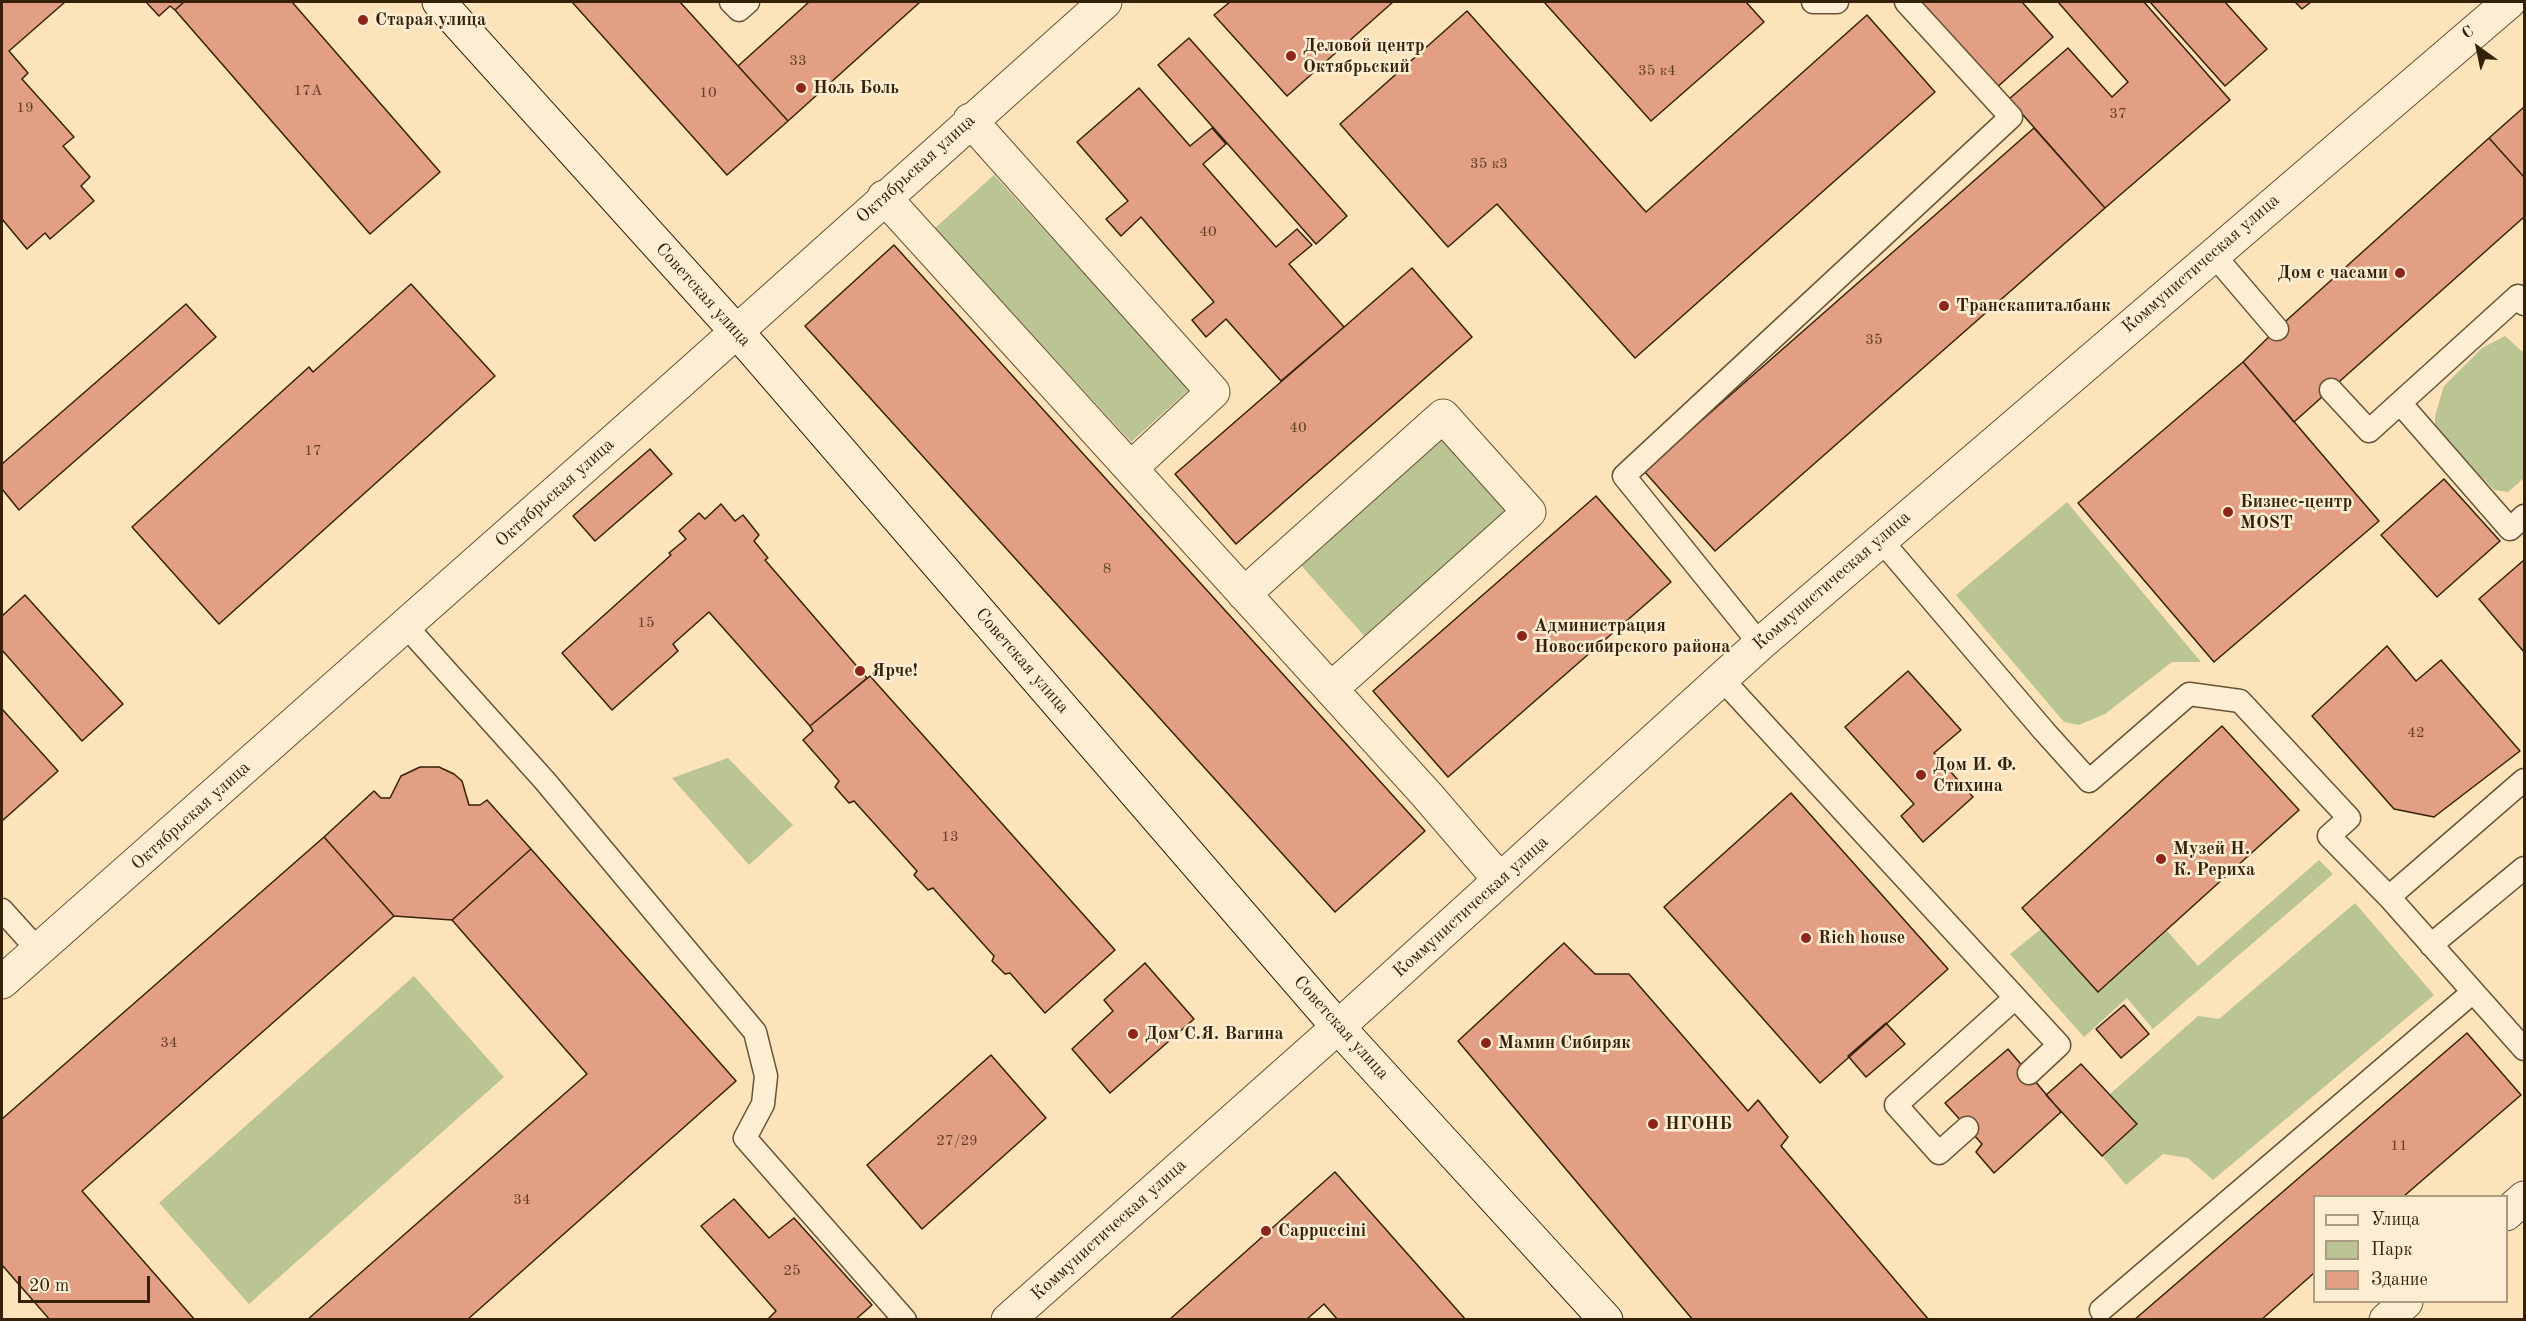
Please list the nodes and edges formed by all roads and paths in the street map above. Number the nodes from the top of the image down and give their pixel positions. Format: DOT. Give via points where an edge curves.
graph roads {
  1 [pos="439,2"];
  2 [pos="731,2"];
  3 [pos="748,2"];
  4 [pos="1105,2"];
  5 [pos="1813,2"];
  6 [pos="1837,2"];
  7 [pos="1906,2"];
  8 [pos="2509,2"];
  9 [pos="970,120"];
  10 [pos="884,197"];
  11 [pos="2213,254"];
  12 [pos="2524,304"];
  13 [pos="2277,329"];
  14 [pos="736,332"];
  15 [pos="2331,390"];
  16 [pos="2400,403"];
  17 [pos="1131,468"];
  18 [pos="2524,516"];
  19 [pos="1880,539"];
  20 [pos="1244,594"];
  21 [pos="405,625"];
  22 [pos="1760,644"];
  23 [pos="1721,678"];
  24 [pos="1331,689"];
  25 [pos="2524,780"];
  26 [pos="2524,868"];
  27 [pos="1500,880"];
  28 [pos="2389,897"];
  29 [pos="2,910"];
  30 [pos="2431,945"];
  31 [pos="38,950"];
  32 [pos="2,982"];
  33 [pos="2473,992"];
  34 [pos="2015,998"];
  35 [pos="1338,1027"];
  36 [pos="2524,1049"];
  37 [pos="2029,1073"];
  38 [pos="1967,1128"];
  39 [pos="2524,1198"];
  40 [pos="2508,1212"];
  41 [pos="2405,1303"];
  42 [pos="2101,1310"];
  43 [pos="905,1320"];
  44 [pos="1008,1320"];
  45 [pos="1606,1320"];
  46 [pos="2386,1320"];
  1 -- 14 [label="street, Советская улица"];
  2 -- 3 [label="lane" via="739,10"];
  4 -- 9 [label="street, Октябрьская улица"];
  5 -- 6 [label="lane"];
  7 -- 22 [label="lane" via="2011,117 1624,476"];
  8 -- 11 [label="street, Коммунистическая улица"];
  9 -- 10 [label="street, Октябрьская улица"];
  9 -- 17 [label="street" via="1213,392"];
  10 -- 14 [label="street, Октябрьская улица"];
  10 -- 17 [label="street"];
  11 -- 13 [label="lane"];
  11 -- 19 [label="street, Коммунистическая улица"];
  12 -- 16 [label="lane" via="2518,296"];
  14 -- 21 [label="street, Октябрьская улица"];
  14 -- 35 [label="street, Советская улица"];
  15 -- 16 [label="lane" via="2369,431"];
  16 -- 18 [label="lane" via="2510,529"];
  17 -- 20 [label="street"];
  19 -- 22 [label="street, Коммунистическая улица"];
  19 -- 28 [label="lane" via="2089,780 2189,694 2240,700 2349,818 2329,836"];
  20 -- 24 [label="street"];
  20 -- 24 [label="street" via="1443,416 1528,512"];
  21 -- 31 [label="street, Октябрьская улица"];
  21 -- 43 [label="lane" via="545,781 755,1032 766,1077 763,1104 745,1138"];
  22 -- 23 [label="street, Коммунистическая улица"];
  23 -- 27 [label="street, Коммунистическая улица"];
  23 -- 34 [label="lane"];
  24 -- 27 [label="street"];
  25 -- 28 [label="lane"];
  26 -- 30 [label="lane"];
  27 -- 35 [label="street, Коммунистическая улица"];
  28 -- 30 [label="lane"];
  29 -- 31 [label="lane"];
  30 -- 33 [label="lane"];
  31 -- 32 [label="street, Октябрьская улица"];
  33 -- 36 [label="lane"];
  33 -- 42 [label="lane"];
  34 -- 37 [label="lane" via="2059,1045"];
  34 -- 38 [label="lane" via="1896,1105 1939,1153"];
  35 -- 44 [label="street, Коммунистическая улица"];
  35 -- 45 [label="street, Советская улица"];
  39 -- 40 [label="street"];
  41 -- 46 [label="street"];
}
